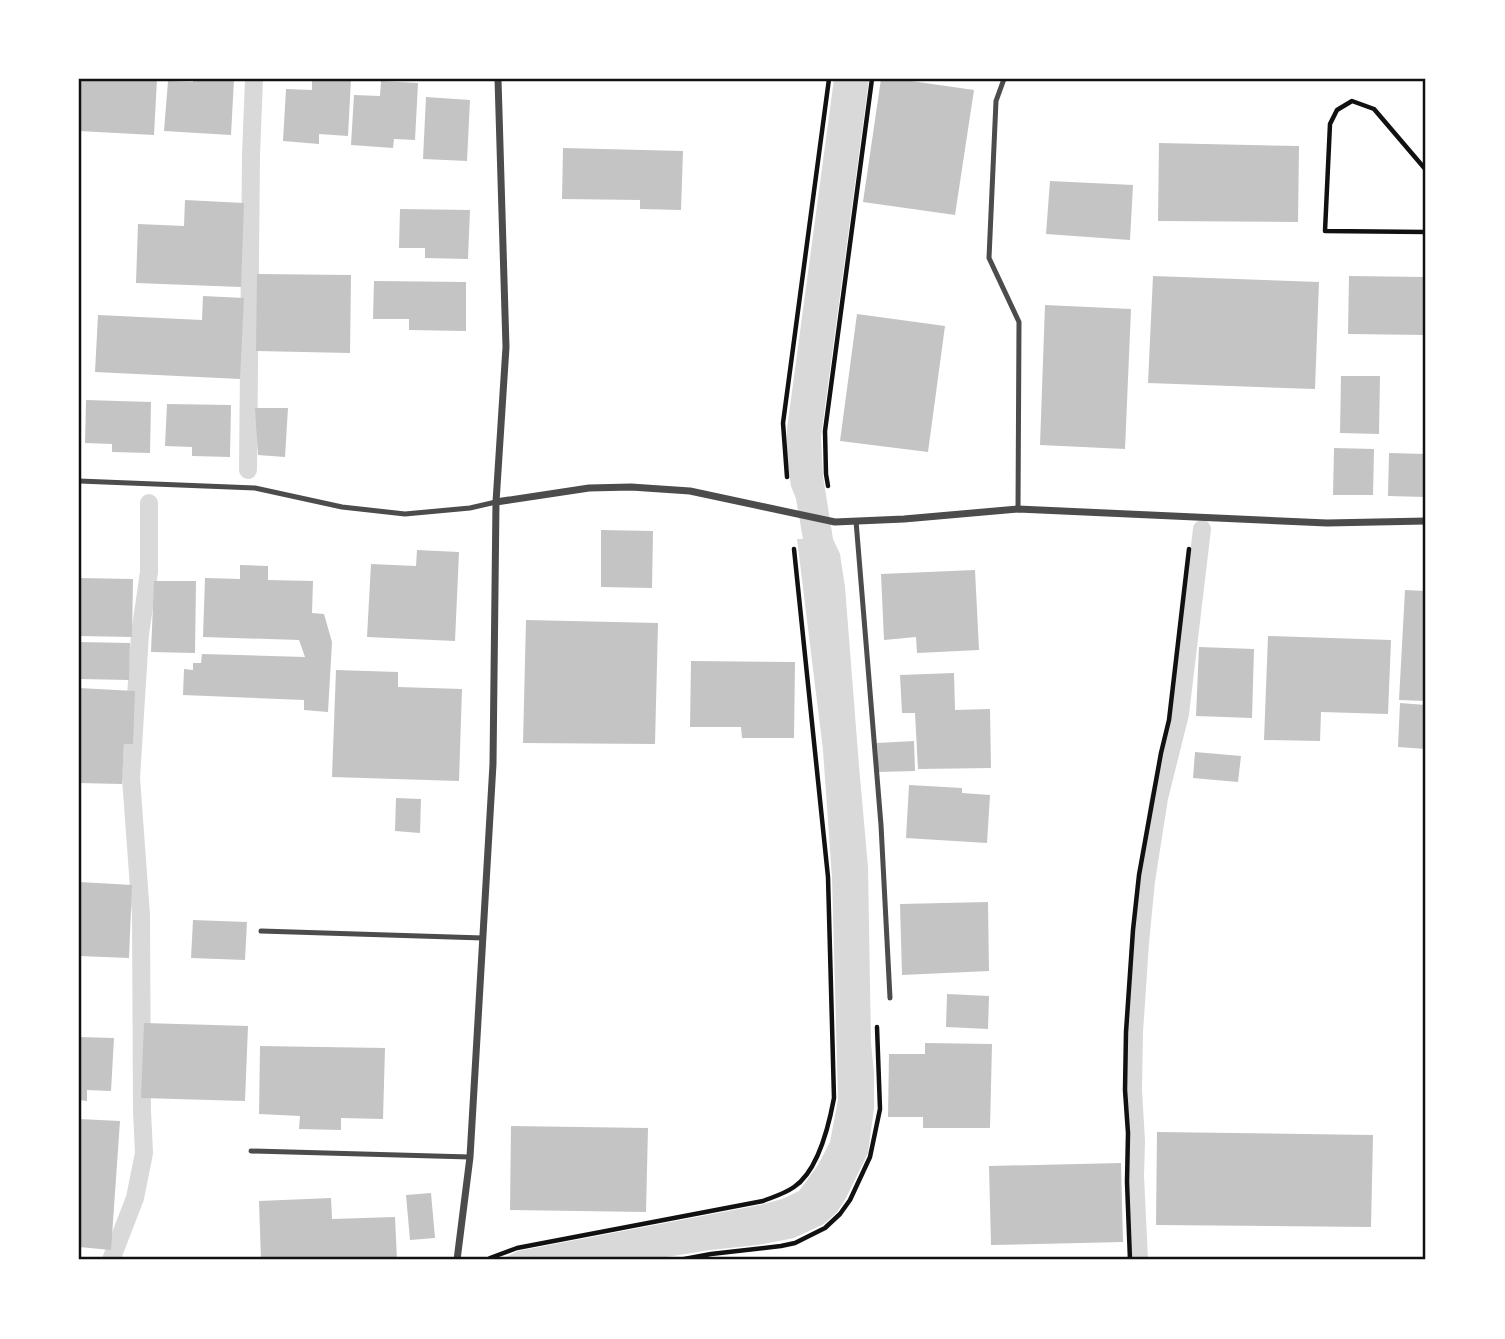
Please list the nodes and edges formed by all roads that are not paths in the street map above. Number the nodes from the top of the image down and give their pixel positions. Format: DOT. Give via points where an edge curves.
graph roads {
  1 [pos="498,79"];
  2 [pos="1004,79"];
  3 [pos="79,481"];
  4 [pos="496,502"];
  5 [pos="1018,509"];
  6 [pos="1426,521"];
  7 [pos="856,522"];
  8 [pos="261,931"];
  9 [pos="483,938"];
  10 [pos="890,998"];
  11 [pos="251,1150"];
  12 [pos="470,1157"];
  13 [pos="457,1260"];
  1 -- 4 [label="street" via="506,347"];
  2 -- 5 [label="lane" via="996,101 989,258 1018,321"];
  3 -- 4 [label="lane" via="255,488 342,507 405,514"];
  4 -- 7 [label="street" via="589,488 631,487 690,491 835,522"];
  4 -- 9 [label="street" via="493,764"];
  5 -- 6 [label="street" via="1327,523"];
  5 -- 7 [label="street"];
  7 -- 10 [label="lane"];
  8 -- 9 [label="lane"];
  9 -- 12 [label="street"];
  11 -- 12 [label="lane"];
  12 -- 13 [label="street"];
}
